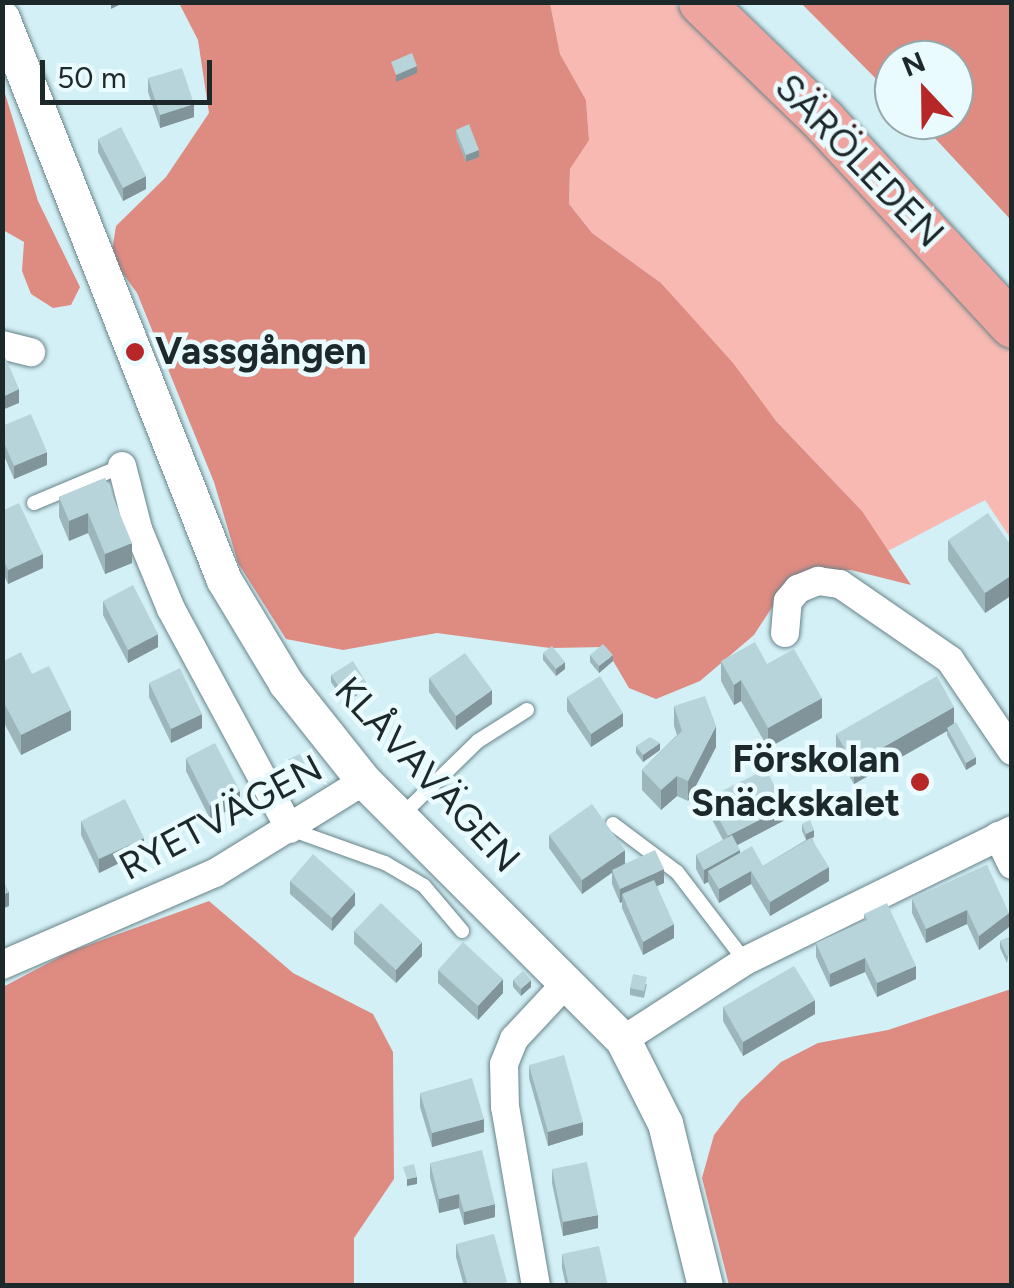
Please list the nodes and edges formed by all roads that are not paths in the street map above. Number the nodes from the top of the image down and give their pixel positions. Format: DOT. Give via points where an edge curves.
graph roads {
  1 [pos="701,2"];
  2 [pos="746,2"];
  3 [pos="2,18"];
  4 [pos="1012,281"];
  5 [pos="1012,326"];
  6 [pos="2,344"];
  7 [pos="31,352"];
  8 [pos="122,466"];
  9 [pos="34,503"];
  10 [pos="785,633"];
  11 [pos="527,710"];
  12 [pos="1012,751"];
  13 [pos="364,782"];
  14 [pos="400,817"];
  15 [pos="614,824"];
  16 [pos="290,829"];
  17 [pos="1004,833"];
  18 [pos="1012,865"];
  19 [pos="462,931"];
  20 [pos="746,961"];
  21 [pos="2,965"];
  22 [pos="568,980"];
  23 [pos="623,1040"];
  24 [pos="536,1286"];
  25 [pos="705,1286"];
  1 -- 5 [label="main road, SÄRÖLEDEN" via="824,120"];
  2 -- 4 [label="main road, SÄRÖLEDEN"];
  3 -- 13 [label="street, KLÅVAVÄGEN" via="202,534 286,683"];
  6 -- 7 [label="street"];
  8 -- 9 [label="lane"];
  8 -- 16 [label="street" via="138,529 171,610"];
  10 -- 12 [label="street" via="788,601 798,589 818,581 840,584 950,660"];
  11 -- 14 [label="lane" via="478,741"];
  13 -- 14 [label="street, KLÅVAVÄGEN"];
  13 -- 16 [label="street, RYETVÄGEN"];
  14 -- 22 [label="street, KLÅVAVÄGEN"];
  15 -- 20 [label="lane" via="677,872"];
  16 -- 19 [label="lane" via="411,878"];
  16 -- 21 [label="street, RYETVÄGEN" via="174,894"];
  17 -- 18 [label="street"];
  17 -- 20 [label="street"];
  20 -- 23 [label="street"];
  22 -- 23 [label="street, KLÅVAVÄGEN"];
  22 -- 24 [label="street" via="514,1039 504,1064 504,1107"];
  23 -- 25 [label="street, KLÅVAVÄGEN" via="665,1123"];
}
